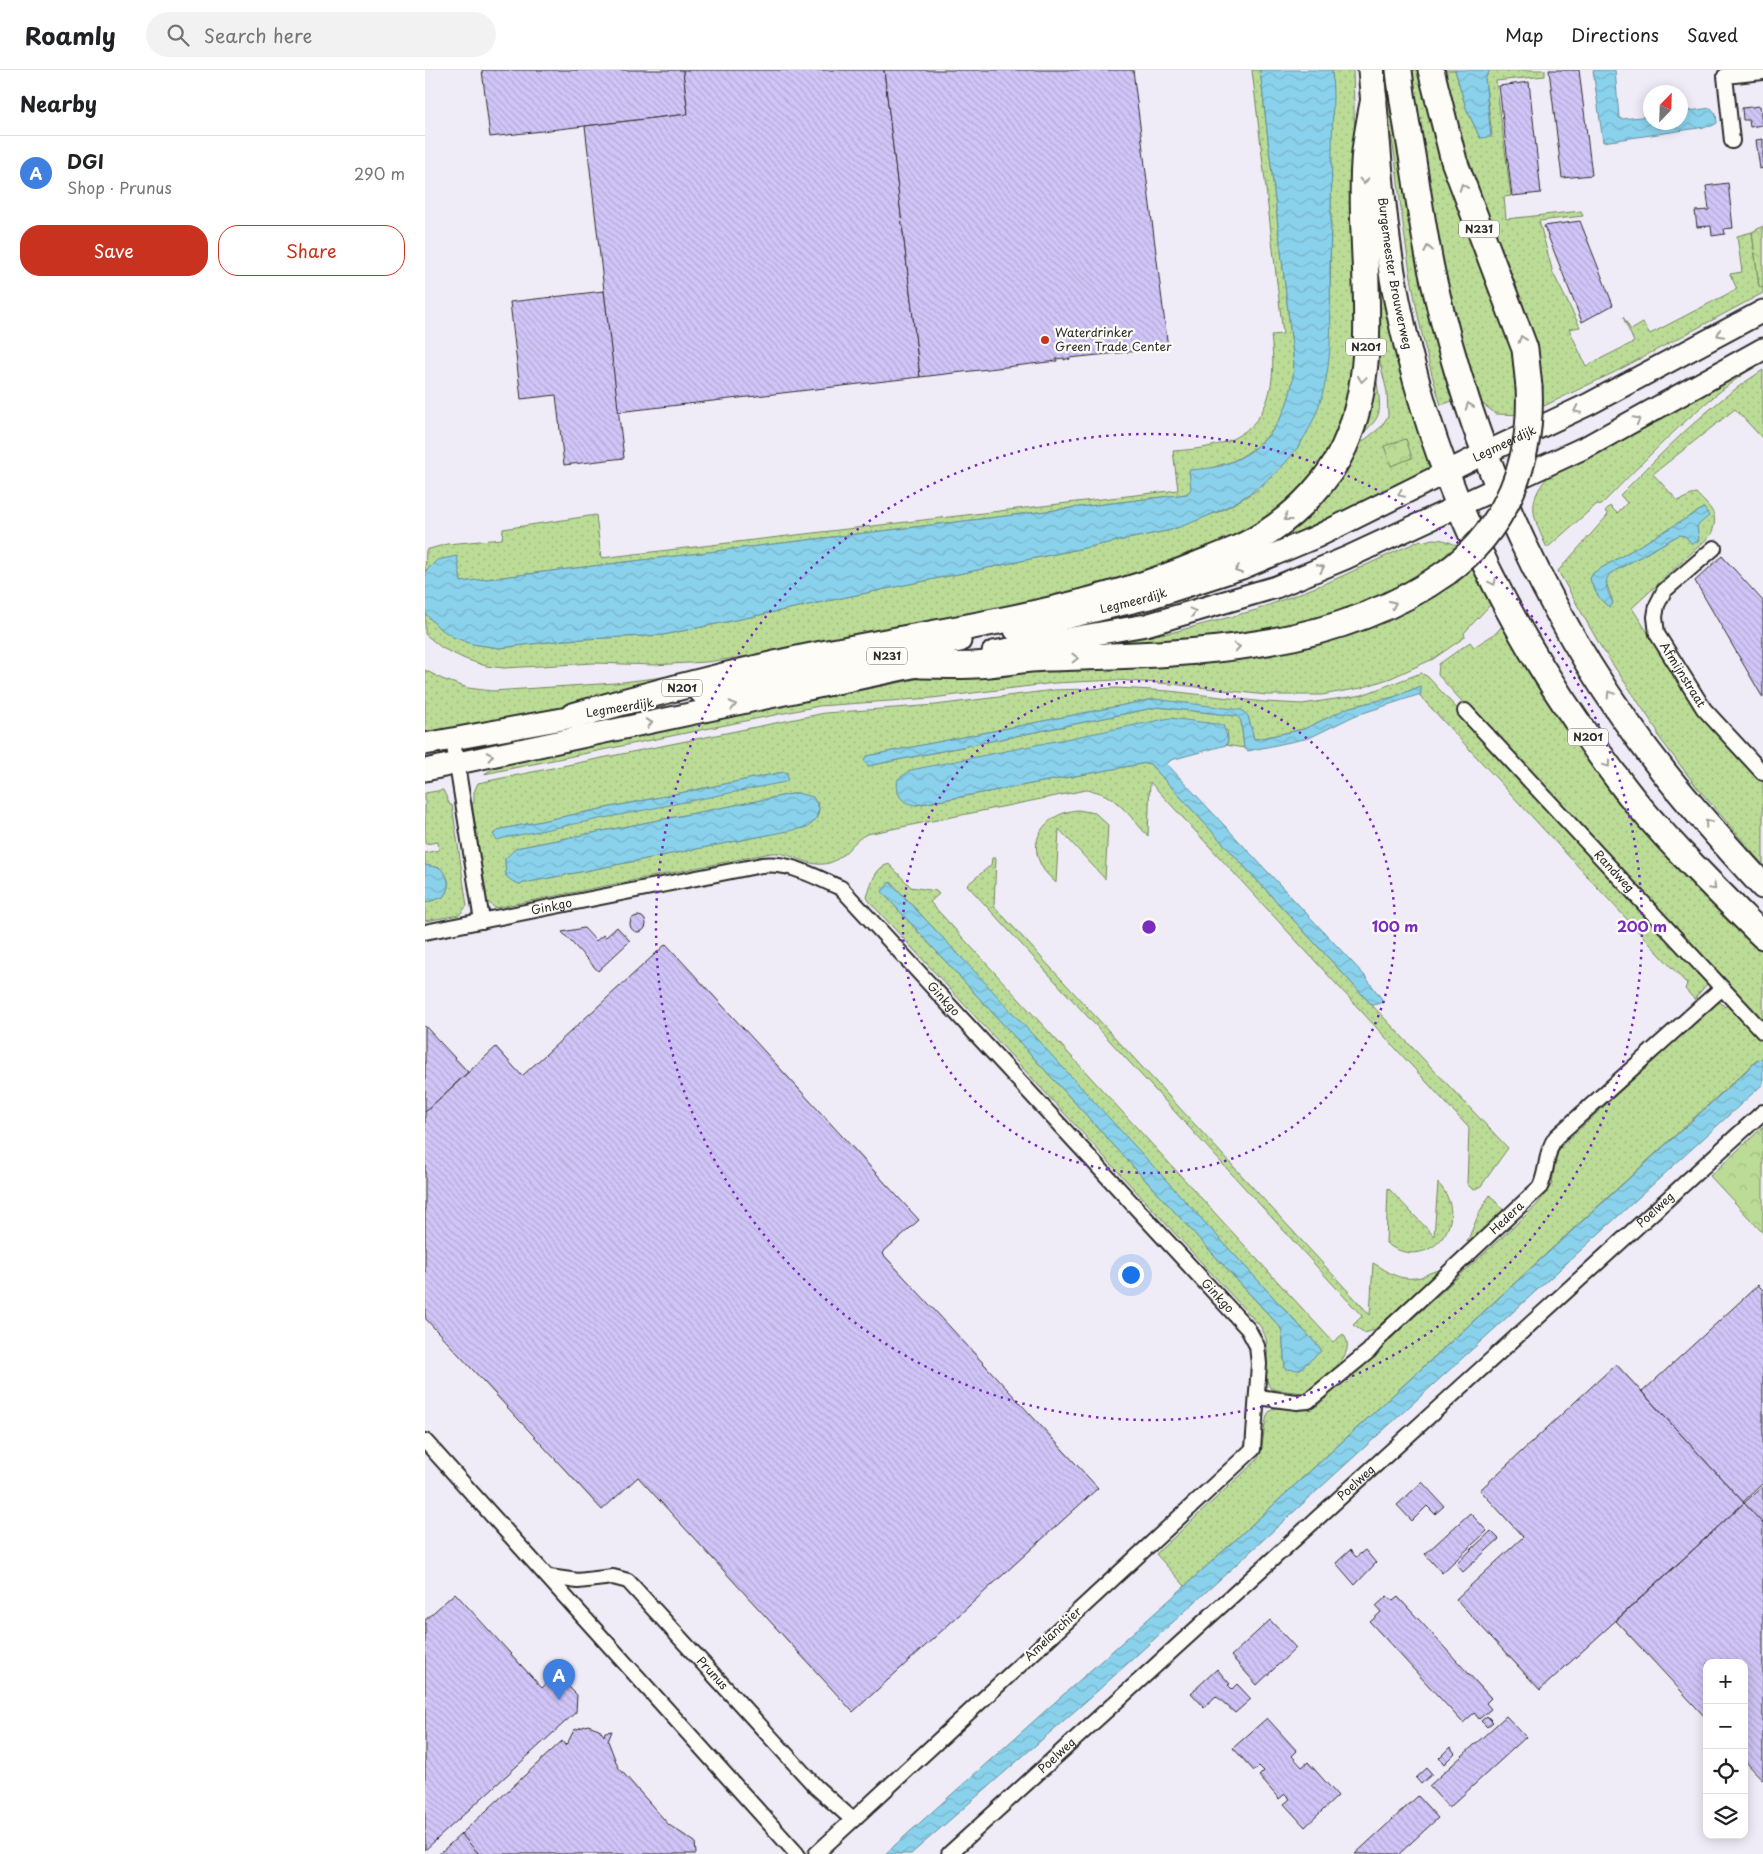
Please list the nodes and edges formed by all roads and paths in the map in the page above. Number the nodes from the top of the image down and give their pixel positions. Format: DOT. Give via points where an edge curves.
graph roads {
  1 [pos="1371,70"];
  2 [pos="1399,70"];
  3 [pos="1431,70"];
  4 [pos="1763,72"];
  5 [pos="1374,98"];
  6 [pos="1732,141"];
  7 [pos="1763,311"];
  8 [pos="1763,349"];
  9 [pos="1485,453"];
  10 [pos="1445,473"];
  11 [pos="1499,487"];
  12 [pos="1458,506"];
  13 [pos="1714,548"];
  14 [pos="921,665"];
  15 [pos="1465,711"];
  16 [pos="573,716"];
  17 [pos="453,740"];
  18 [pos="425,744"];
  19 [pos="457,763"];
  20 [pos="425,770"];
  21 [pos="1763,773"];
  22 [pos="1763,886"];
  23 [pos="482,921"];
  24 [pos="425,932"];
  25 [pos="1763,936"];
  26 [pos="1722,988"];
  27 [pos="1763,1032"];
  28 [pos="1763,1112"];
  29 [pos="1257,1397"];
  30 [pos="425,1441"];
  31 [pos="549,1577"];
  32 [pos="853,1820"];
  33 [pos="797,1854"];
  34 [pos="816,1854"];
  35 [pos="949,1854"];
  1 -- 5 [label="highway, Burgemeester Brouwerweg / N201"];
  9 -- 2 [label="highway, one-way" via="1460,381 1434,282"];
  14 -- 3 [label="highway, N231, one-way, bridge" via="1177,654 1258,644 1375,612 1427,587 1483,539 1513,490 1528,436 1529,387 1525,349 1454,161"];
  4 -- 6 [label="street" via="1725,76"];
  5 -- 10 [label="highway, Burgemeester Brouwerweg / N201" via="1377,147 1397,298 1423,404"];
  5 -- 16 [label="highway, N201, one-way" via="1364,163 1366,346 1355,412 1343,449 1319,485 1269,532 1241,547 1173,574 1102,597 791,661"];
  7 -- 9 [label="main road, Legmeerdijk / N231, one-way" via="1589,404"];
  11 -- 8 [label="main road, Legmeerdijk / N231, one-way" via="1590,445"];
  9 -- 10 [label="main road, Legmeerdijk / N231"];
  9 -- 11 [label="highway"];
  10 -- 12 [label="highway, N201"];
  10 -- 16 [label="main road, Legmeerdijk / N231, one-way" via="1316,537 1242,568 1149,598 1055,622 612,711"];
  11 -- 12 [label="main road, Legmeerdijk / N231"];
  22 -- 11 [label="highway, one-way" via="1667,775 1621,712 1571,632 1512,519"];
  14 -- 12 [label="main road, Legmeerdijk / N231, one-way" via="1109,633 1247,597 1337,561"];
  12 -- 25 [label="highway, N201, one-way" via="1500,596 1554,690 1637,804 1706,880"];
  13 -- 21 [label="street, Afmijnstraat" via="1664,591 1657,605 1657,634 1704,710"];
  19 -- 14 [label="main road, Legmeerdijk / N231, one-way"];
  15 -- 26 [label="street, Randweg"];
  16 -- 17 [label="main road, Legmeerdijk / N231"];
  17 -- 18 [label="main road, Legmeerdijk / N231"];
  17 -- 19 [label="street"];
  19 -- 20 [label="main road, Legmeerdijk / N231"];
  19 -- 23 [label="street"];
  23 -- 24 [label="street, Ginkgo"];
  23 -- 29 [label="street, Ginkgo" via="770,864 794,867 841,888 1248,1329 1257,1346"];
  26 -- 27 [label="street, Randweg"];
  26 -- 29 [label="street, Hedera" via="1556,1136 1548,1150 1540,1187 1369,1350 1309,1401"];
  28 -- 35 [label="street, Poelweg"];
  29 -- 32 [label="street, Amelanchier" via="1253,1449"];
  30 -- 31 [label="street"];
  31 -- 32 [label="street, Prunus" via="578,1581 613,1577 628,1581 816,1787"];
  31 -- 33 [label="street"];
  32 -- 34 [label="street, Amelanchier"];
}
